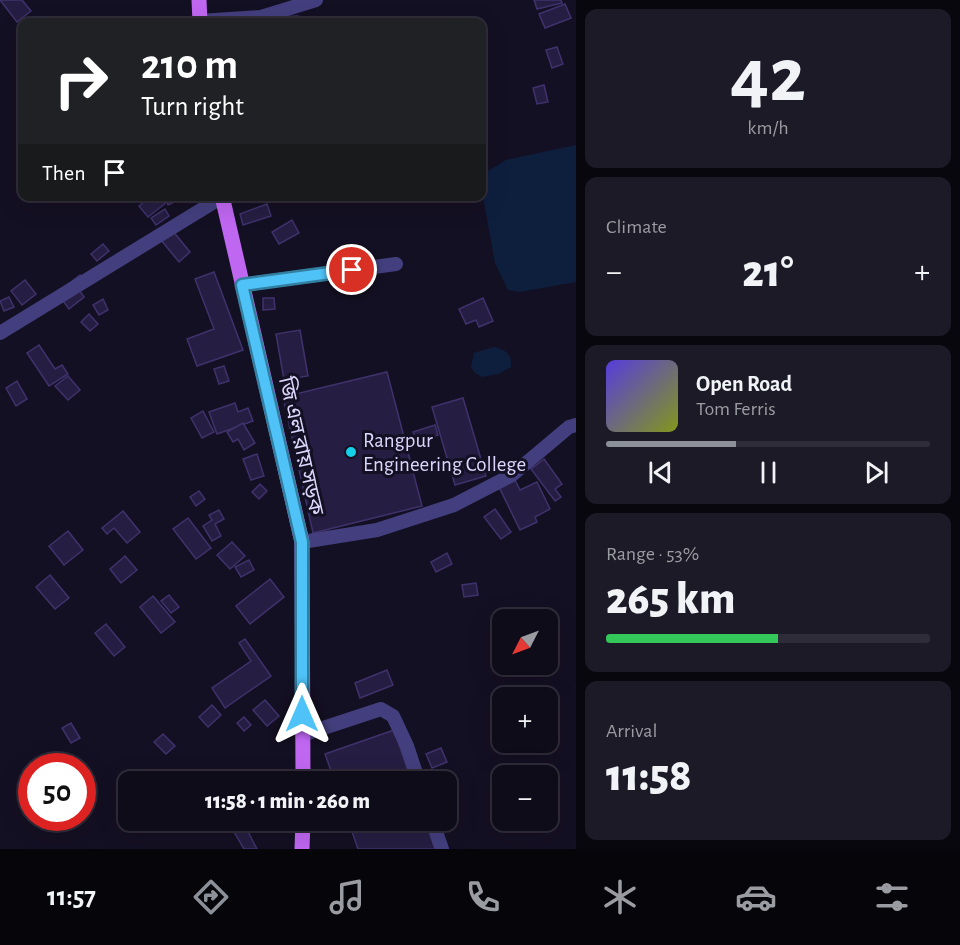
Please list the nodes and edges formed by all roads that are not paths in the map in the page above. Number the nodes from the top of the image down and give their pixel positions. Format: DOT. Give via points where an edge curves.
graph roads {
  1 [pos="199,0"];
  2 [pos="316,0"];
  3 [pos="200,18"];
  4 [pos="249,18"];
  5 [pos="215,201"];
  6 [pos="223,201"];
  7 [pos="396,264"];
  8 [pos="242,285"];
  9 [pos="0,333"];
  10 [pos="576,425"];
  11 [pos="302,542"];
  12 [pos="302,735"];
  13 [pos="303,771"];
  14 [pos="415,771"];
  15 [pos="303,831"];
  16 [pos="436,831"];
  17 [pos="302,849"];
  18 [pos="442,849"];
  1 -- 3 [label="main road"];
  2 -- 4 [label="street"];
  5 -- 9 [label="street"];
  6 -- 8 [label="main road, জি এল রায় সড়ক"];
  7 -- 8 [label="street"];
  8 -- 11 [label="main road, জি এল রায় সড়ক"];
  10 -- 11 [label="street" via="512,475 454,505 377,530"];
  11 -- 12 [label="main road, জি এল রায় সড়ক"];
  12 -- 13 [label="main road, জি এল রায় সড়ক"];
  12 -- 14 [label="street" via="381,708 393,716"];
  15 -- 17 [label="main road"];
  16 -- 18 [label="street"];
}
